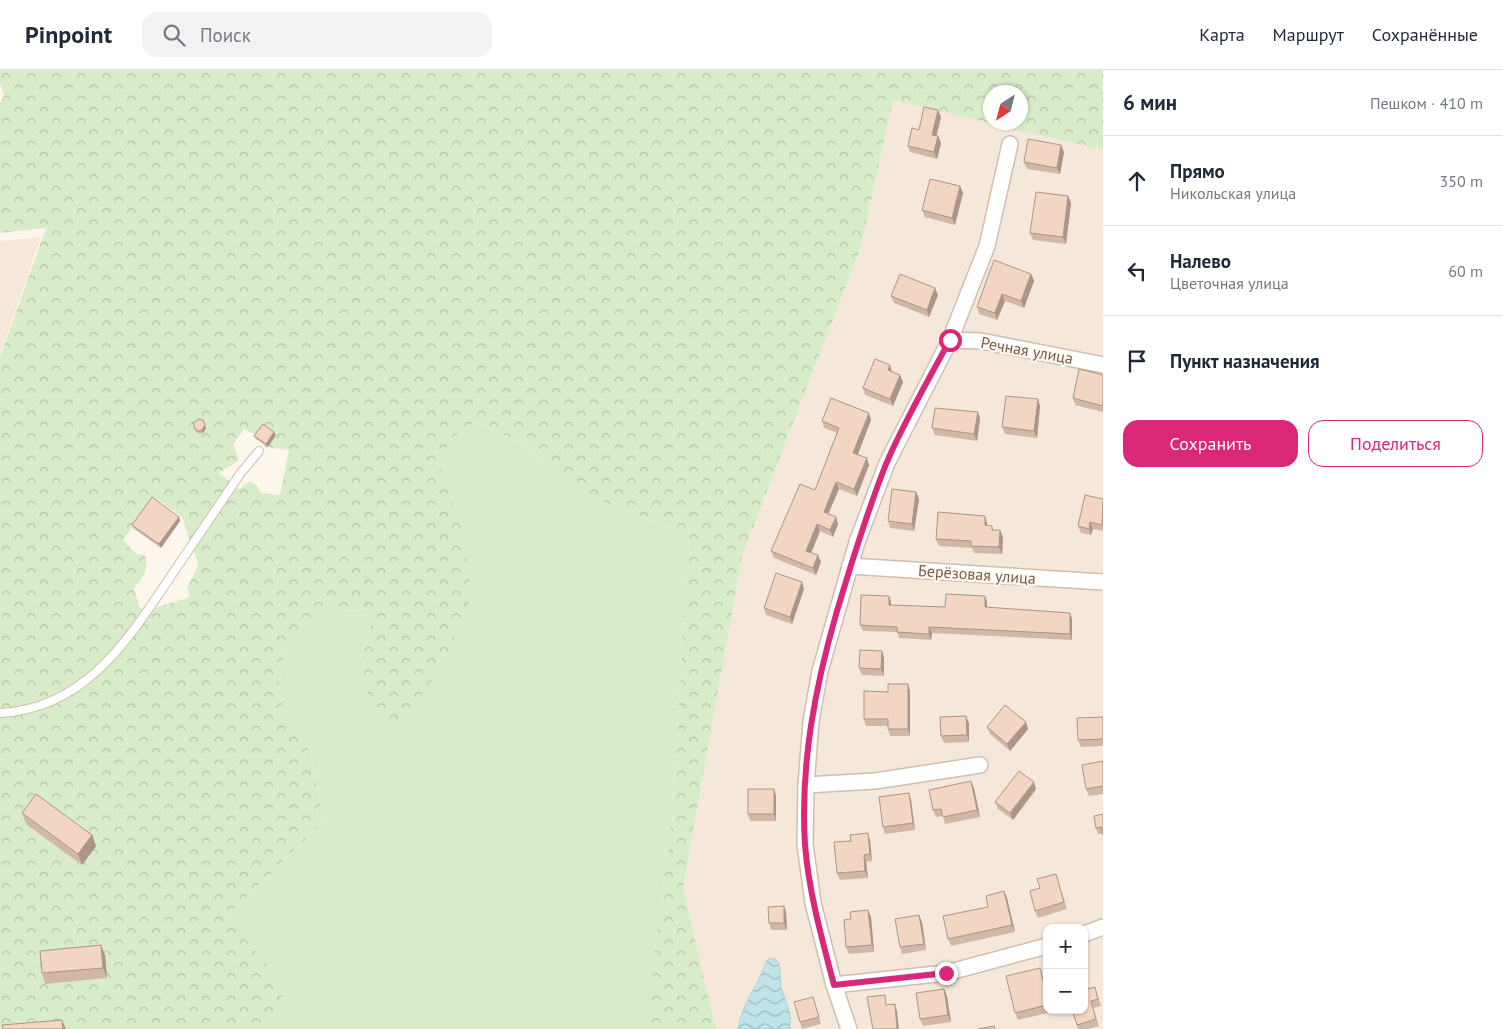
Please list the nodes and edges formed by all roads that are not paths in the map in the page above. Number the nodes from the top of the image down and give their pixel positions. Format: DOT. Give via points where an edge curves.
graph roads {
  1 [pos="1010,144"];
  2 [pos="950,340"];
  3 [pos="1103,365"];
  4 [pos="259,451"];
  5 [pos="850,566"];
  6 [pos="1103,582"];
  7 [pos="0,713"];
  8 [pos="980,765"];
  9 [pos="806,785"];
  10 [pos="1103,927"];
  11 [pos="1088,933"];
  12 [pos="1043,947"];
  13 [pos="834,985"];
  14 [pos="849,1029"];
  1 -- 2 [label="street" via="987,246"];
  2 -- 3 [label="street, Речная улица" via="981,341"];
  2 -- 5 [label="street" via="887,463"];
  4 -- 7 [label="lane" via="240,474 134,632 106,664 62,698 19,712"];
  5 -- 6 [label="street, Берёзовая улица"];
  5 -- 9 [label="street" via="820,671 811,721"];
  8 -- 9 [label="street" via="876,780"];
  9 -- 13 [label="street" via="805,844 813,903"];
  10 -- 11 [label="street"];
  12 -- 13 [label="street" via="946,973"];
  13 -- 14 [label="street"];
}
